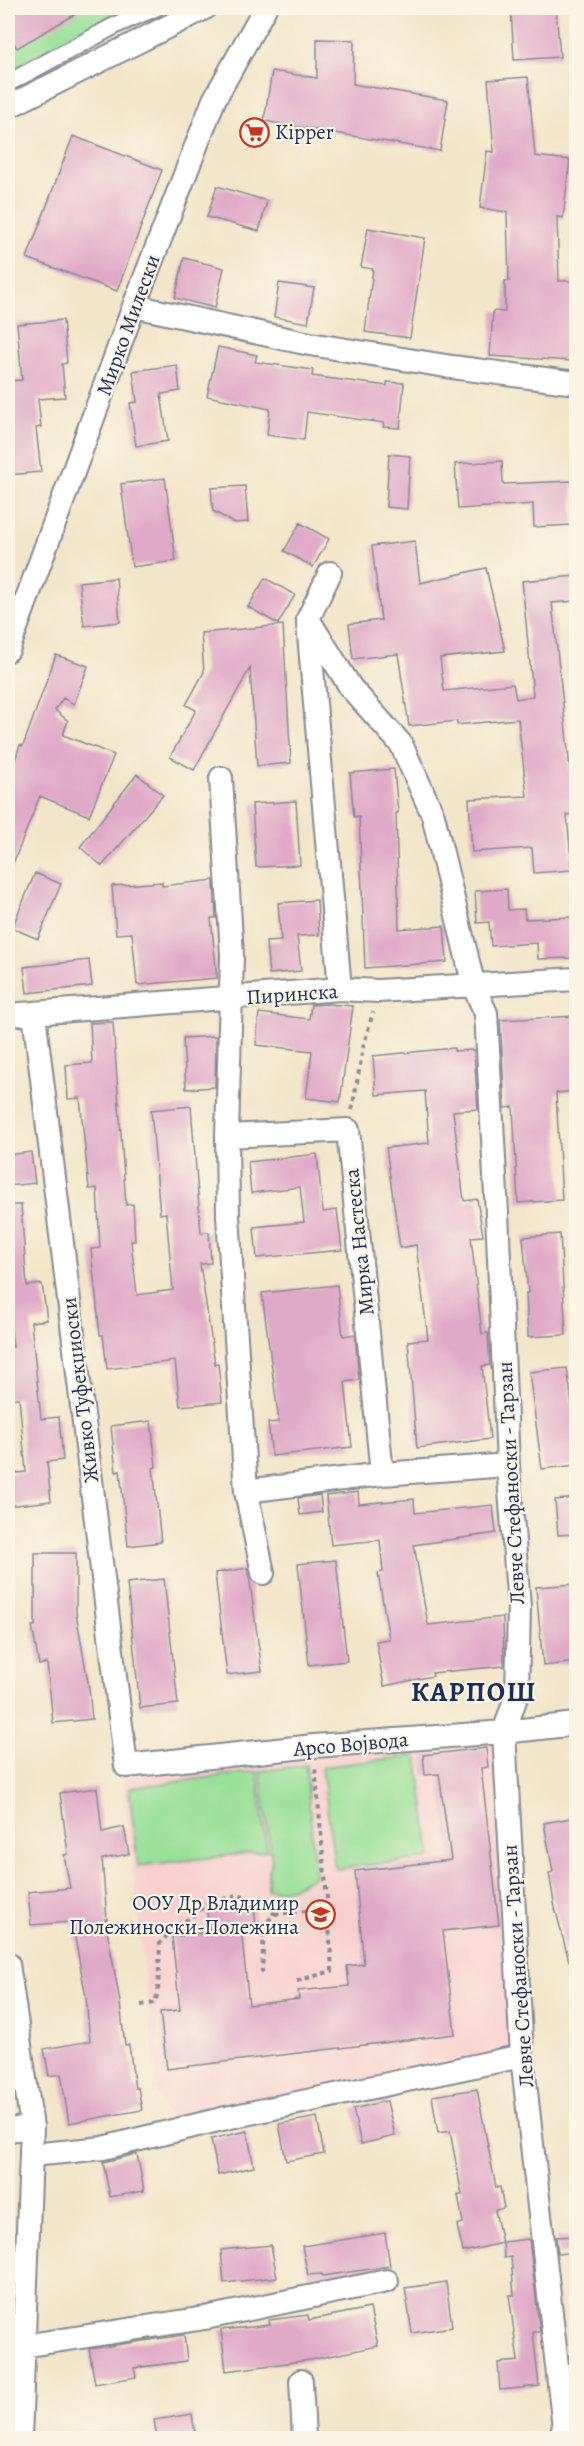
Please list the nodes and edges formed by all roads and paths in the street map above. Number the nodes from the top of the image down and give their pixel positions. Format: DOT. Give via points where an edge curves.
graph roads {
  1 [pos="154,8"];
  2 [pos="205,8"];
  3 [pos="265,8"];
  4 [pos="8,83"];
  5 [pos="8,107"];
  6 [pos="134,306"];
  7 [pos="576,383"];
  8 [pos="330,573"];
  9 [pos="308,619"];
  10 [pos="8,650"];
  11 [pos="220,778"];
  12 [pos="576,979"];
  13 [pos="474,987"];
  14 [pos="340,989"];
  15 [pos="378,991"];
  16 [pos="231,998"];
  17 [pos="34,1014"];
  18 [pos="8,1015"];
  19 [pos="348,1130"];
  20 [pos="227,1136"];
  21 [pos="508,1465"];
  22 [pos="382,1474"];
  23 [pos="246,1491"];
  24 [pos="263,1573"];
  25 [pos="576,1724"];
  26 [pos="504,1732"];
  27 [pos="314,1746"];
  28 [pos="126,1766"];
  29 [pos="328,1909"];
  30 [pos="276,1914"];
  31 [pos="8,1964"];
  32 [pos="262,1973"];
  33 [pos="297,1981"];
  34 [pos="141,2005"];
  35 [pos="522,2056"];
  36 [pos="32,2127"];
  37 [pos="8,2130"];
  38 [pos="32,2155"];
  39 [pos="387,2281"];
  40 [pos="23,2346"];
  41 [pos="301,2381"];
  42 [pos="20,2439"];
  43 [pos="304,2439"];
  44 [pos="560,2439"];
  1 -- 4 [label="street"];
  2 -- 5 [label="street"];
  3 -- 6 [label="street, Мирко Милески" via="214,100"];
  6 -- 7 [label="street" via="310,344"];
  6 -- 10 [label="street, Мирко Милески"];
  8 -- 9 [label="street"];
  9 -- 13 [label="street, Левче Стефаноски - Тарзан" via="351,688 401,744 433,815"];
  9 -- 14 [label="street"];
  11 -- 16 [label="street" via="232,956"];
  12 -- 13 [label="street, Пиринска"];
  13 -- 15 [label="street, Пиринска"];
  13 -- 21 [label="street, Левче Стефаноски - Тарзан" via="486,1013"];
  14 -- 15 [label="street, Пиринска"];
  14 -- 16 [label="street, Пиринска"];
  15 -- 19 [label="path"];
  16 -- 17 [label="street, Пиринска"];
  16 -- 20 [label="street"];
  17 -- 18 [label="street, Пиринска"];
  17 -- 28 [label="street, Живко Туфекџиоски"];
  19 -- 20 [label="street"];
  19 -- 22 [label="street, Мирка Настеска"];
  20 -- 23 [label="street" via="228,1216"];
  21 -- 22 [label="street"];
  21 -- 26 [label="street, Левче Стефаноски - Тарзан" via="519,1607 517,1694"];
  22 -- 23 [label="street"];
  23 -- 24 [label="street"];
  25 -- 26 [label="street, Арсо Војвода"];
  26 -- 27 [label="street, Арсо Војвода"];
  26 -- 35 [label="street, Левче Стефаноски - Тарзан"];
  27 -- 28 [label="street, Арсо Војвода"];
  27 -- 29 [label="path"];
  29 -- 30 [label="path"];
  29 -- 33 [label="path" via="332,1971"];
  30 -- 32 [label="path" via="264,1925"];
  30 -- 34 [label="path" via="257,1901 237,1895 207,1904 160,1943 155,2004"];
  31 -- 36 [label="street"];
  35 -- 38 [label="street" via="103,2148"];
  35 -- 44 [label="street, Левче Стефаноски - Тарзан" via="564,2428"];
  36 -- 37 [label="street"];
  36 -- 38 [label="street"];
  38 -- 40 [label="street"];
  39 -- 40 [label="street" via="205,2318"];
  40 -- 42 [label="street"];
  41 -- 43 [label="street"];
}
